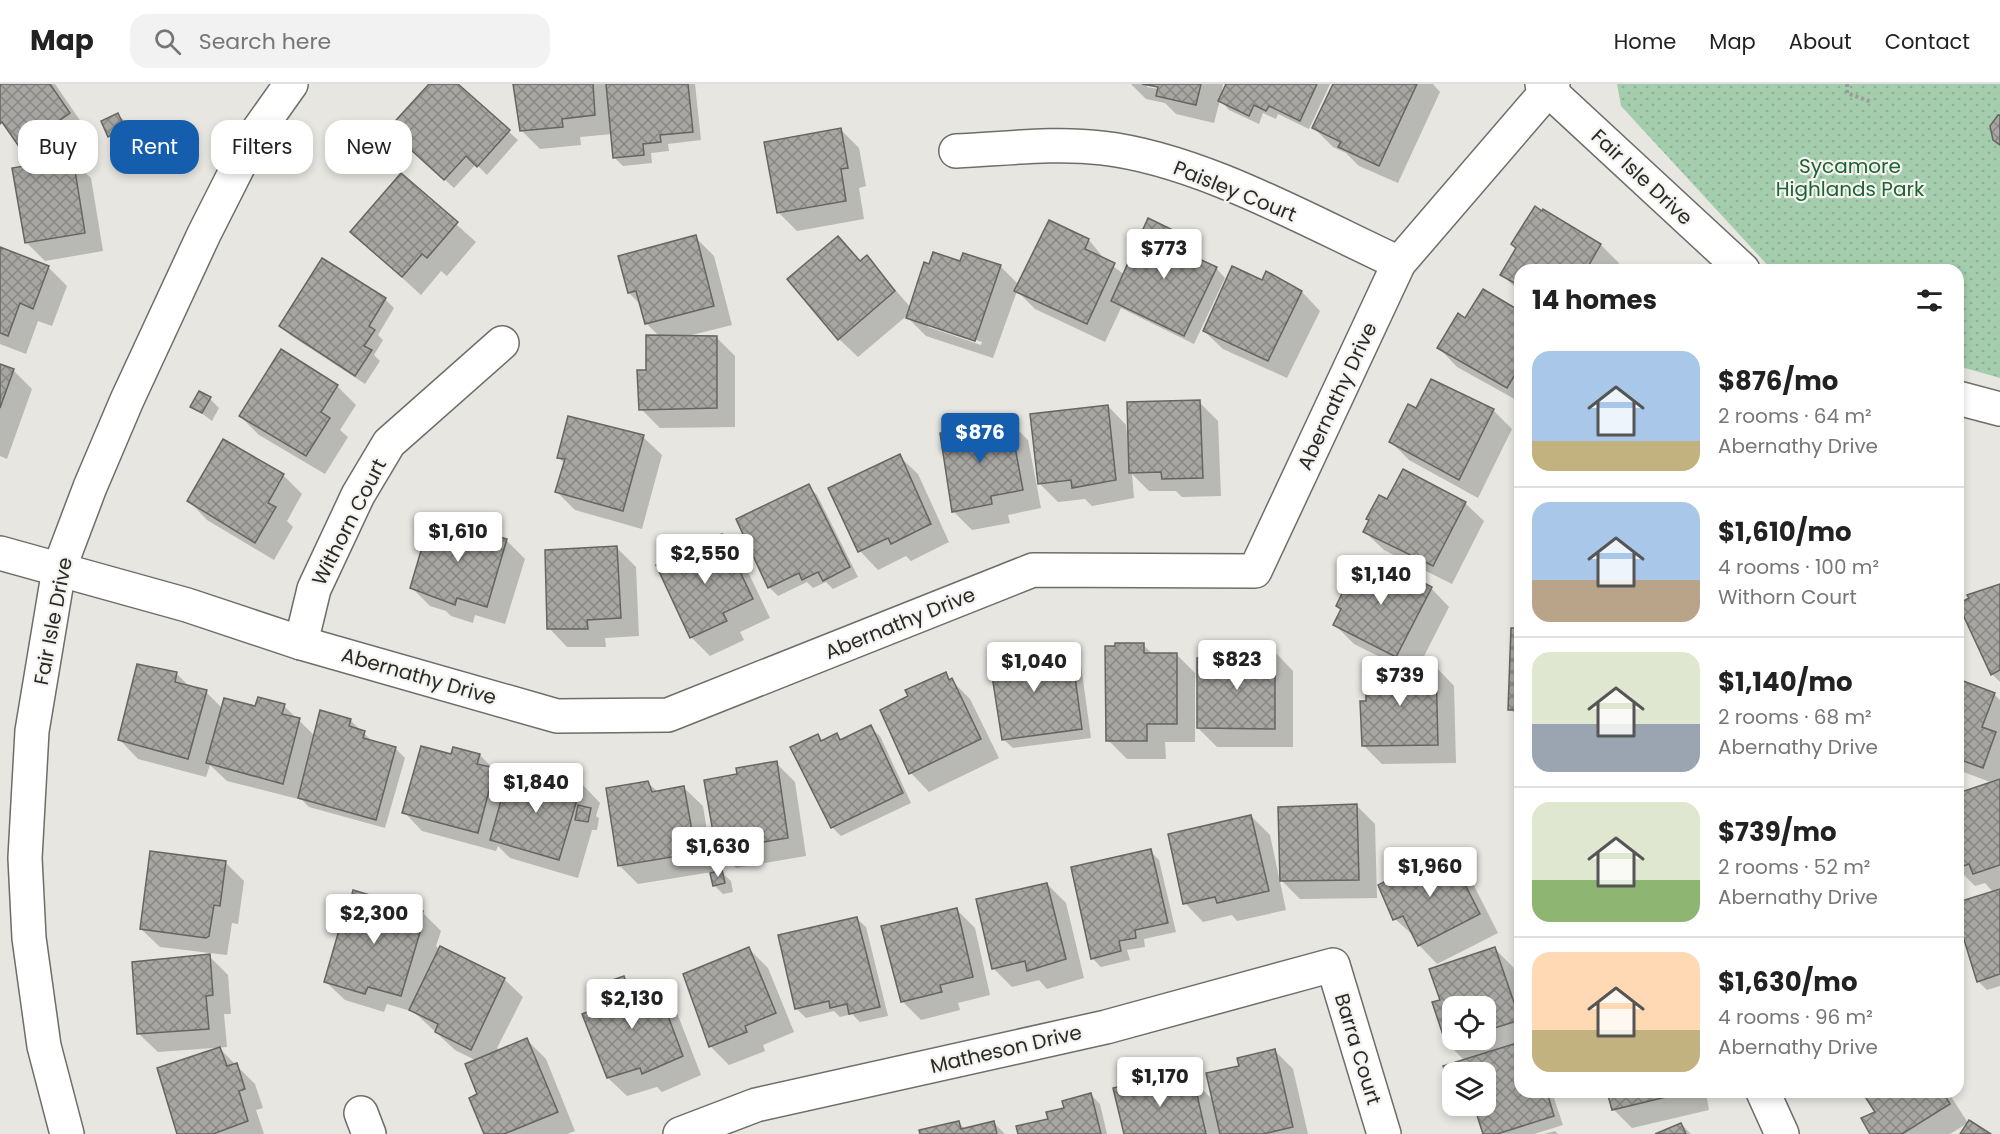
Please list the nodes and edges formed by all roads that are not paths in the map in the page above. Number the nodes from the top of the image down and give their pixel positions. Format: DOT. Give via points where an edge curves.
graph roads {
  1 [pos="291,84"];
  2 [pos="1548,86"];
  3 [pos="956,151"];
  4 [pos="1399,263"];
  5 [pos="1737,264"];
  6 [pos="502,344"];
  7 [pos="1964,400"];
  8 [pos="2000,409"];
  9 [pos="0,553"];
  10 [pos="59,569"];
  11 [pos="301,643"];
  12 [pos="1333,964"];
  13 [pos="1766,1098"];
  14 [pos="68,1134"];
  15 [pos="680,1134"];
  16 [pos="1384,1134"];
  17 [pos="1782,1134"];
  1 -- 10 [label="street, Fair Isle Drive" via="252,139 204,234 127,400"];
  2 -- 4 [label="street, Abernathy Drive"];
  2 -- 5 [label="street, Fair Isle Drive"];
  3 -- 4 [label="street, Paisley Court" via="1102,148 1146,157 1204,173"];
  4 -- 11 [label="street, Abernathy Drive" via="1255,571 1033,570 668,715 557,716"];
  6 -- 11 [label="street, Withorn Court" via="389,443 358,495 314,589"];
  7 -- 8 [label="street"];
  9 -- 10 [label="street, Abernathy Drive"];
  10 -- 11 [label="street, Abernathy Drive" via="187,605"];
  10 -- 14 [label="street, Fair Isle Drive" via="32,731 25,858 29,938 45,1046"];
  12 -- 15 [label="street, Matheson Drive" via="1106,1027 756,1105"];
  12 -- 16 [label="street, Barra Court"];
  13 -- 17 [label="street"];
}
